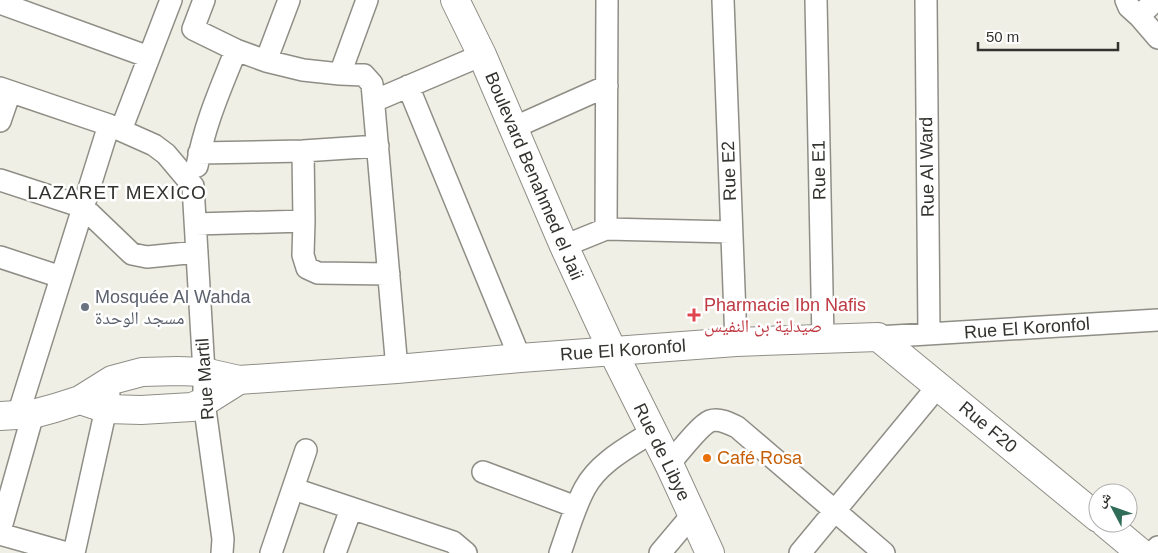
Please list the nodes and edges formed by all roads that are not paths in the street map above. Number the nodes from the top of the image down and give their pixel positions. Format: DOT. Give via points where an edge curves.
graph roads {
  1 [pos="171,0"];
  2 [pos="204,0"];
  3 [pos="289,0"];
  4 [pos="367,0"];
  5 [pos="455,0"];
  6 [pos="606,0"];
  7 [pos="723,0"];
  8 [pos="816,0"];
  9 [pos="926,0"];
  10 [pos="1156,0"];
  11 [pos="0,3"];
  12 [pos="1133,8"];
  13 [pos="1158,38"];
  14 [pos="236,50"];
  15 [pos="482,55"];
  16 [pos="149,57"];
  17 [pos="266,61"];
  18 [pos="340,74"];
  19 [pos="408,86"];
  20 [pos="606,86"];
  21 [pos="5,90"];
  22 [pos="374,101"];
  23 [pos="0,121"];
  24 [pos="115,128"];
  25 [pos="513,128"];
  26 [pos="378,146"];
  27 [pos="303,151"];
  28 [pos="199,153"];
  29 [pos="0,180"];
  30 [pos="193,186"];
  31 [pos="83,207"];
  32 [pos="304,221"];
  33 [pos="196,224"];
  34 [pos="606,229"];
  35 [pos="731,232"];
  36 [pos="564,246"];
  37 [pos="197,252"];
  38 [pos="0,256"];
  39 [pos="389,274"];
  40 [pos="61,277"];
  41 [pos="1158,320"];
  42 [pos="929,334"];
  43 [pos="878,337"];
  44 [pos="823,340"];
  45 [pos="736,342"];
  46 [pos="613,352"];
  47 [pos="520,358"];
  48 [pos="397,369"];
  49 [pos="204,372"];
  50 [pos="112,380"];
  51 [pos="238,380"];
  52 [pos="938,386"];
  53 [pos="80,400"];
  54 [pos="204,402"];
  55 [pos="107,409"];
  56 [pos="17,415"];
  57 [pos="652,432"];
  58 [pos="306,450"];
  59 [pos="669,464"];
  60 [pos="483,472"];
  61 [pos="294,489"];
  62 [pos="576,507"];
  63 [pos="351,509"];
  64 [pos="1088,510"];
  65 [pos="835,511"];
  66 [pos="692,514"];
  67 [pos="0,532"];
  68 [pos="1117,533"];
  69 [pos="1158,547"];
  70 [pos="706,550"];
  71 [pos="67,553"];
  72 [pos="74,553"];
  73 [pos="222,553"];
  74 [pos="271,553"];
  75 [pos="335,553"];
  76 [pos="466,553"];
  77 [pos="560,553"];
  78 [pos="660,553"];
  79 [pos="800,553"];
  80 [pos="884,553"];
  81 [pos="1141,553"];
  82 [pos="1152,553"];
  1 -- 16 [label="street"];
  2 -- 14 [label="street" via="193,29"];
  3 -- 17 [label="street"];
  4 -- 18 [label="street"];
  5 -- 15 [label="street, Boulevard Benahmed el Jaii"];
  6 -- 20 [label="street"];
  7 -- 35 [label="street, Rue E2"];
  8 -- 44 [label="street, Rue E1"];
  9 -- 42 [label="street, Rue Al Ward"];
  10 -- 12 [label="street"];
  11 -- 16 [label="street"];
  12 -- 13 [label="street"];
  14 -- 17 [label="street"];
  14 -- 28 [label="street, Rue Martil"];
  15 -- 19 [label="street"];
  15 -- 25 [label="street, Boulevard Benahmed el Jaii"];
  16 -- 24 [label="street"];
  17 -- 18 [label="street"];
  18 -- 22 [label="street" via="364,75 372,84"];
  19 -- 22 [label="street"];
  19 -- 47 [label="street"];
  20 -- 25 [label="street"];
  20 -- 34 [label="street"];
  21 -- 23 [label="street"];
  21 -- 24 [label="street"];
  22 -- 26 [label="street"];
  24 -- 30 [label="street" via="154,145"];
  24 -- 31 [label="street"];
  25 -- 36 [label="street, Boulevard Benahmed el Jaii"];
  26 -- 27 [label="street"];
  26 -- 39 [label="street"];
  27 -- 28 [label="street"];
  27 -- 32 [label="street"];
  28 -- 30 [label="street, Rue Martil"];
  29 -- 31 [label="street"];
  30 -- 33 [label="street, Rue Martil"];
  31 -- 37 [label="street" via="132,254 147,257"];
  31 -- 40 [label="street"];
  32 -- 33 [label="street"];
  32 -- 39 [label="street" via="303,255 307,268 318,273"];
  33 -- 37 [label="street, Rue Martil"];
  34 -- 35 [label="street"];
  34 -- 36 [label="street"];
  35 -- 45 [label="street, Rue E2"];
  36 -- 46 [label="street, Boulevard Benahmed el Jaii"];
  37 -- 49 [label="street, Rue Martil"];
  38 -- 40 [label="street"];
  39 -- 48 [label="street"];
  40 -- 56 [label="street"];
  41 -- 42 [label="street, Rue El Koronfol"];
  42 -- 43 [label="street, Rue El Koronfol"];
  43 -- 44 [label="street, Rue El Koronfol"];
  43 -- 52 [label="street, Rue F20"];
  44 -- 45 [label="street, Rue El Koronfol"];
  45 -- 46 [label="street, Rue El Koronfol"];
  46 -- 47 [label="street, Rue El Koronfol"];
  46 -- 57 [label="street, Rue de Libye"];
  47 -- 48 [label="street, Rue El Koronfol"];
  48 -- 51 [label="street, Rue El Koronfol"];
  49 -- 50 [label="street, Rue El Koronfol" via="142,372"];
  49 -- 51 [label="street, Rue El Koronfol"];
  49 -- 54 [label="street, Rue Martil"];
  50 -- 53 [label="street, Rue El Koronfol"];
  50 -- 55 [label="street"];
  51 -- 54 [label="street, Rue El Koronfol"];
  52 -- 64 [label="street, Rue F20"];
  52 -- 65 [label="street"];
  53 -- 55 [label="street, Rue El Koronfol"];
  53 -- 56 [label="street, Rue El Koronfol"];
  54 -- 55 [label="street, Rue El Koronfol" via="192,407"];
  54 -- 73 [label="street, Rue Martil" via="223,538"];
  55 -- 72 [label="street"];
  56 -- 67 [label="street"];
  57 -- 59 [label="street, Rue de Libye"];
  57 -- 62 [label="street" via="596,473"];
  58 -- 61 [label="street"];
  59 -- 65 [label="street" via="704,425 715,420 725,421"];
  59 -- 66 [label="street, Rue de Libye"];
  60 -- 62 [label="street"];
  61 -- 63 [label="street"];
  61 -- 74 [label="street"];
  62 -- 77 [label="street"];
  63 -- 75 [label="street"];
  63 -- 76 [label="street" via="453,542"];
  65 -- 79 [label="street"];
  65 -- 80 [label="street"];
  66 -- 70 [label="street, Rue de Libye"];
  66 -- 78 [label="street"];
  67 -- 71 [label="street"];
  68 -- 81 [label="street"];
  69 -- 82 [label="street"];
}
